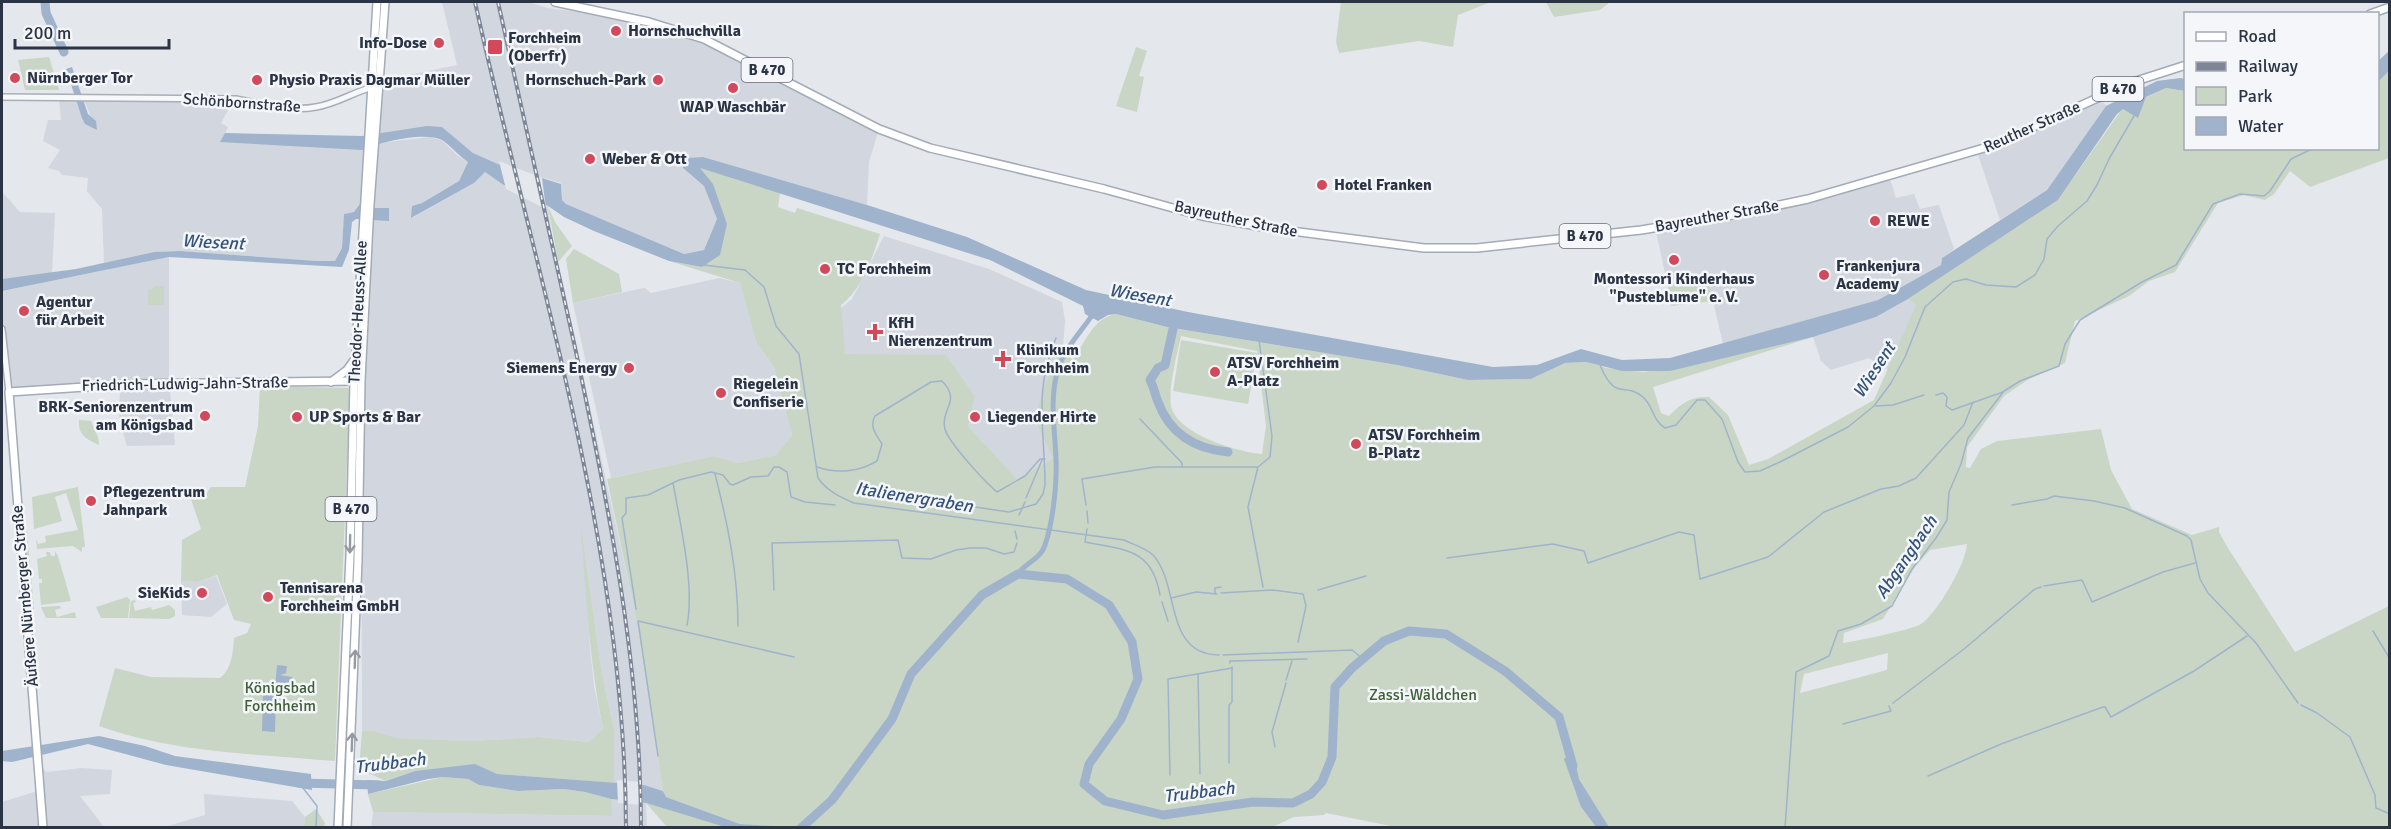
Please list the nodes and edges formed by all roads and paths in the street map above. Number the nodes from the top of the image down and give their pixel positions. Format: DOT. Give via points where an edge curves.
graph roads {
  1 [pos="376,2"];
  2 [pos="385,2"];
  3 [pos="555,2"];
  4 [pos="2390,7"];
  5 [pos="2376,12"];
  6 [pos="2184,66"];
  7 [pos="374,88"];
  8 [pos="2,97"];
  9 [pos="1944,159"];
  10 [pos="365,231"];
  11 [pos="2,329"];
  12 [pos="355,359"];
  13 [pos="357,380"];
  14 [pos="331,381"];
  15 [pos="9,392"];
  16 [pos="343,717"];
  17 [pos="353,718"];
  18 [pos="43,828"];
  19 [pos="338,828"];
  20 [pos="347,828"];
  1 -- 7 [label="main road, Theodor-Heuss-Allee / B 470"];
  2 -- 7 [label="main road, Theodor-Heuss-Allee / B 470"];
  3 -- 9 [label="main road, Bayreuther Straße / B 470" via="650,22 704,39 879,129 930,148 1202,216 1382,244 1477,248 1717,218 1808,199"];
  4 -- 5 [label="main road"];
  6 -- 9 [label="main road, Reuther Straße / B 470" via="2133,82 1998,143"];
  7 -- 8 [label="street, Schönbornstraße" via="306,108 236,99"];
  7 -- 10 [label="main road, Theodor-Heuss-Allee / B 470"];
  10 -- 12 [label="main road, Theodor-Heuss-Allee / B 470"];
  10 -- 13 [label="main road, Theodor-Heuss-Allee / B 470"];
  11 -- 15 [label="street, Äußere Nürnberger Straße"];
  12 -- 13 [label="main road, Theodor-Heuss-Allee / B 470"];
  12 -- 14 [label="main road"];
  13 -- 14 [label="main road, Friedrich-Ludwig-Jahn-Straße"];
  13 -- 16 [label="main road, Theodor-Heuss-Allee / B 470, one-way"];
  17 -- 13 [label="main road, Theodor-Heuss-Allee / B 470, one-way" via="358,560"];
  14 -- 15 [label="main road, Friedrich-Ludwig-Jahn-Straße" via="131,384"];
  15 -- 18 [label="main road, Äußere Nürnberger Straße"];
  16 -- 17 [label="main road"];
  16 -- 19 [label="main road, Theodor-Heuss-Allee / B 470"];
  20 -- 17 [label="main road, Theodor-Heuss-Allee / B 470, one-way"];
}
